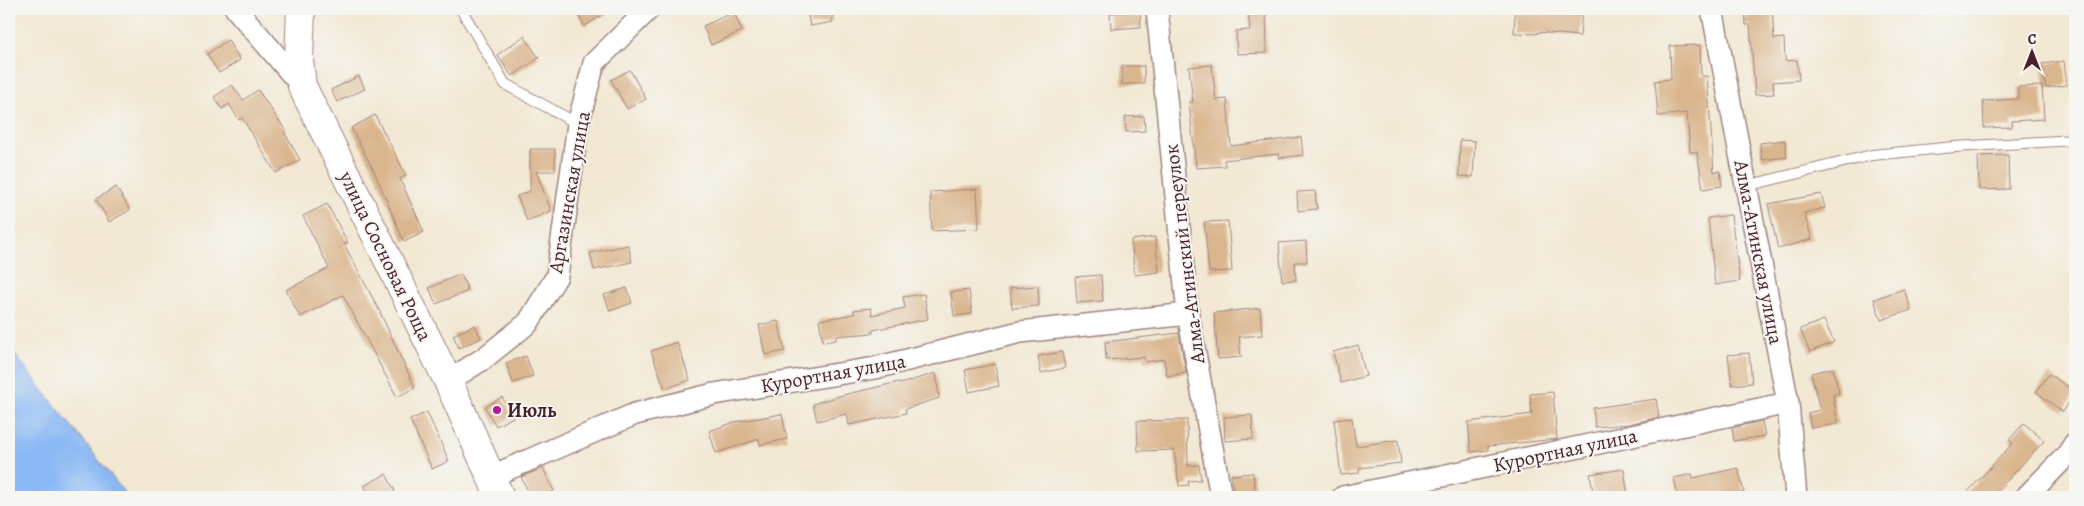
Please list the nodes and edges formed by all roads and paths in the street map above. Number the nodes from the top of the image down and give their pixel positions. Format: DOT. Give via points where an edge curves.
graph roads {
  1 [pos="236,9"];
  2 [pos="301,9"];
  3 [pos="460,9"];
  4 [pos="648,9"];
  5 [pos="1157,9"];
  6 [pos="1712,9"];
  7 [pos="302,86"];
  8 [pos="578,124"];
  9 [pos="2075,140"];
  10 [pos="1746,186"];
  11 [pos="1188,314"];
  12 [pos="448,382"];
  13 [pos="1788,403"];
  14 [pos="2075,443"];
  15 [pos="495,487"];
  16 [pos="1221,497"];
  17 [pos="1343,497"];
  18 [pos="1796,497"];
  19 [pos="2026,497"];
  1 -- 7 [label="street"];
  2 -- 7 [label="main road, улица Сосновая Роща" via="299,60"];
  3 -- 8 [label="lane" via="505,84"];
  4 -- 8 [label="street, Аргазинская улица" via="594,63"];
  5 -- 11 [label="street, Алма-Атинский переулок"];
  6 -- 10 [label="street, Алма-Атинская улица"];
  7 -- 12 [label="main road, улица Сосновая Роща"];
  8 -- 12 [label="street, Аргазинская улица" via="557,276 528,323"];
  9 -- 10 [label="lane" via="1872,154"];
  10 -- 13 [label="street, Алма-Атинская улица"];
  11 -- 15 [label="street, Курортная улица" via="1020,332 874,368 714,394 635,414"];
  11 -- 16 [label="street, Алма-Атинский переулок"];
  12 -- 15 [label="main road, улица Сосновая Роща"];
  13 -- 17 [label="street, Курортная улица"];
  13 -- 18 [label="street, Алма-Атинская улица"];
  14 -- 19 [label="street"];
}
